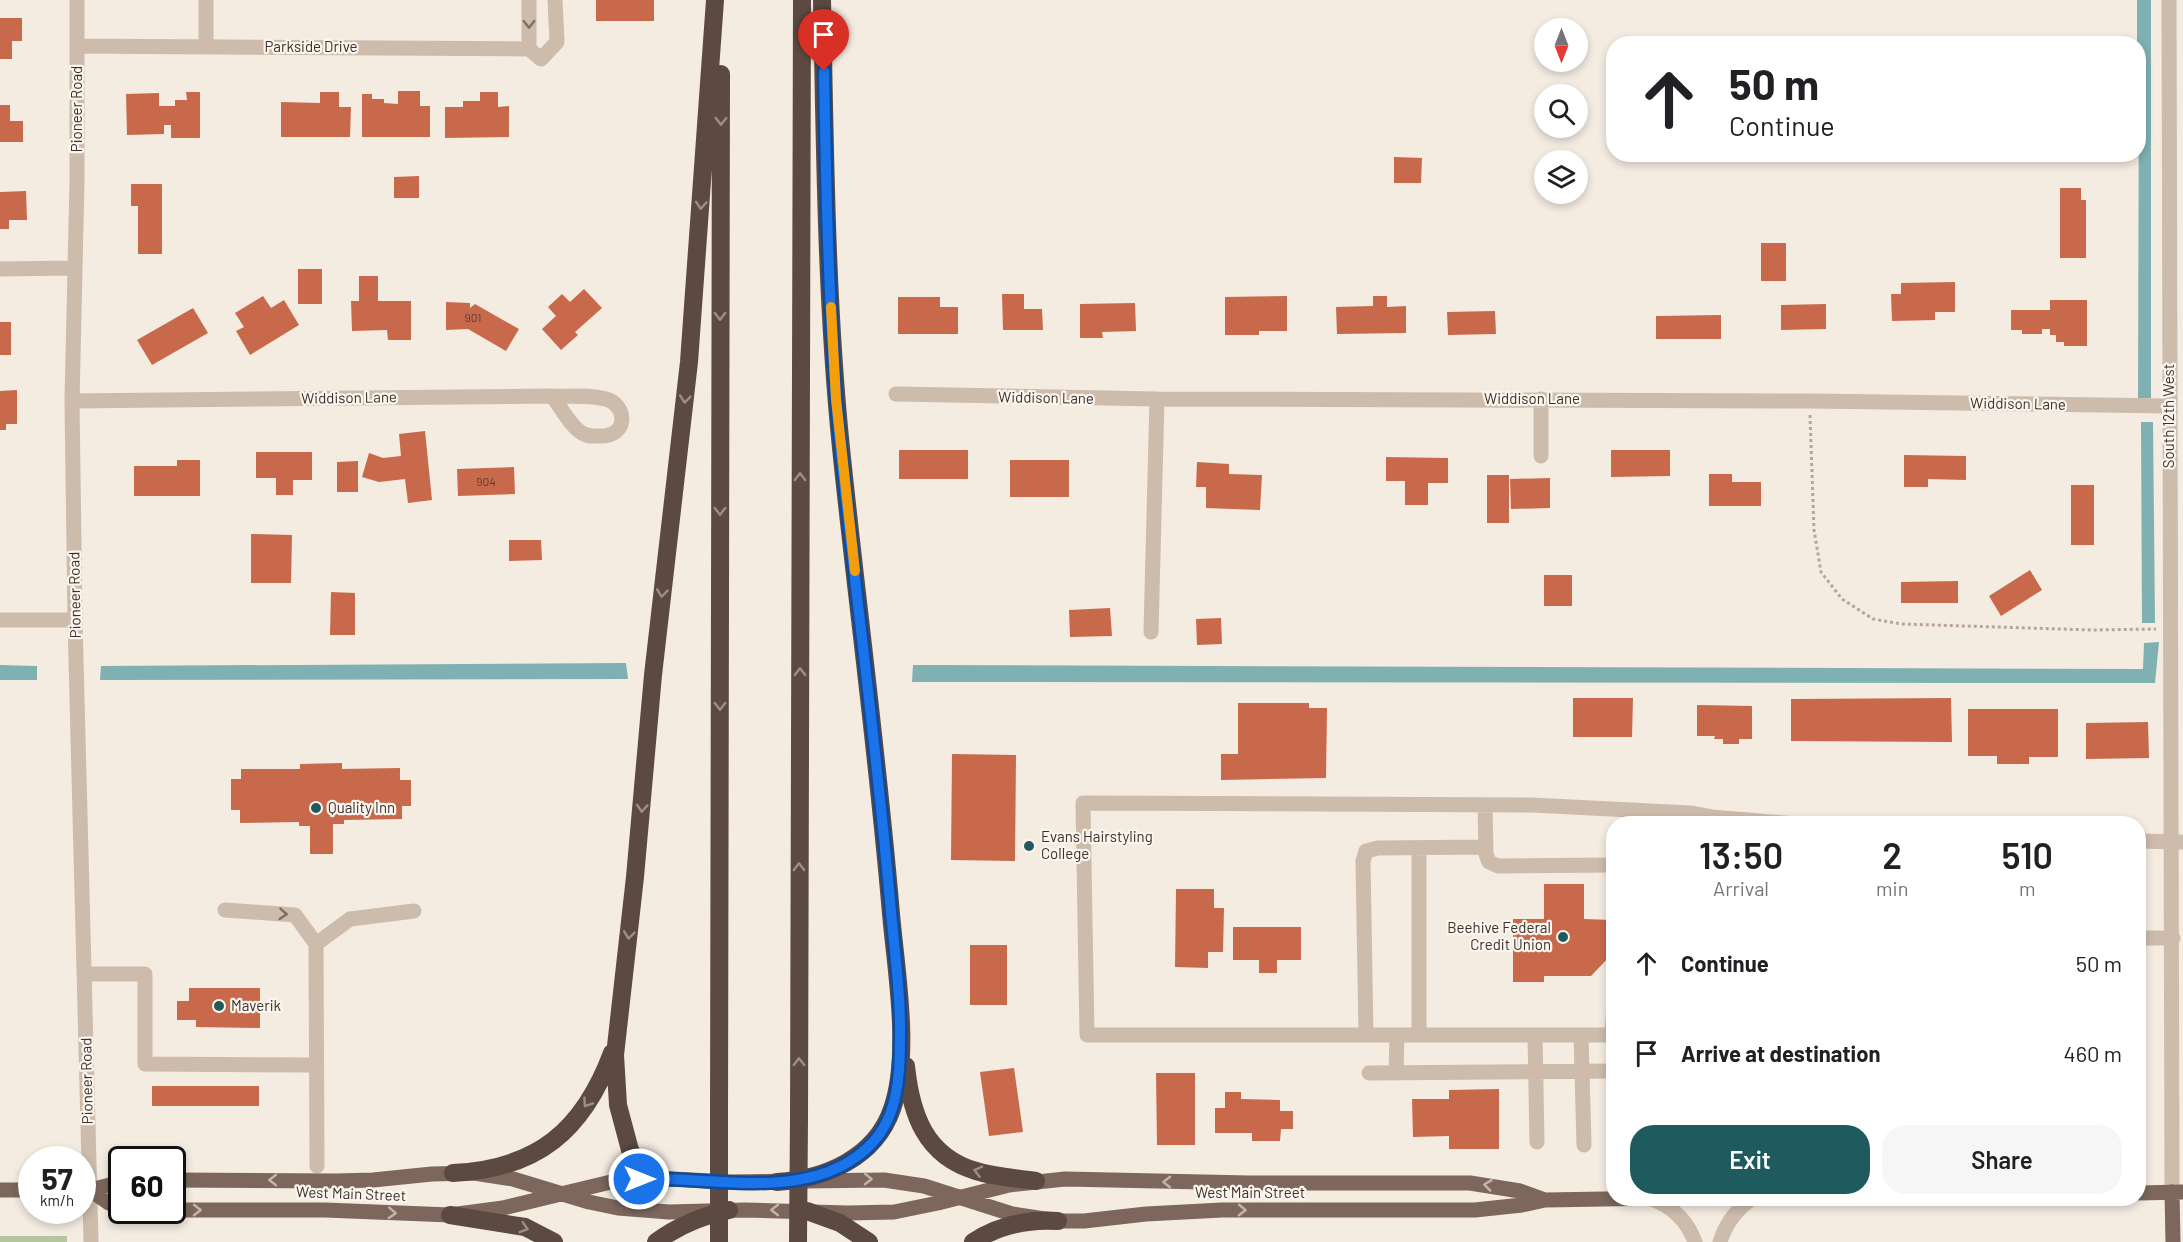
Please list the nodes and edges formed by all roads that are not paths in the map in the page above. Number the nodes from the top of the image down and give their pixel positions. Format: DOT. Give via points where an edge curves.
graph roads {
  1 [pos="77,0"];
  2 [pos="206,0"];
  3 [pos="529,0"];
  4 [pos="555,0"];
  5 [pos="715,0"];
  6 [pos="721,0"];
  7 [pos="802,0"];
  8 [pos="822,0"];
  9 [pos="2169,0"];
  10 [pos="77,46"];
  11 [pos="206,47"];
  12 [pos="535,54"];
  13 [pos="75,268"];
  14 [pos="0,270"];
  15 [pos="896,394"];
  16 [pos="552,396"];
  17 [pos="1157,399"];
  18 [pos="1541,399"];
  19 [pos="72,401"];
  20 [pos="2169,406"];
  21 [pos="1541,456"];
  22 [pos="0,620"];
  23 [pos="75,620"];
  24 [pos="1151,632"];
  25 [pos="1485,805"];
  26 [pos="1696,816"];
  27 [pos="2146,841"];
  28 [pos="2178,842"];
  29 [pos="1486,847"];
  30 [pos="1419,848"];
  31 [pos="1606,865"];
  32 [pos="225,910"];
  33 [pos="414,911"];
  34 [pos="2146,938"];
  35 [pos="2173,938"];
  36 [pos="316,944"];
  37 [pos="84,974"];
  38 [pos="900,1014"];
  39 [pos="618,1030"];
  40 [pos="1366,1035"];
  41 [pos="1397,1035"];
  42 [pos="1419,1035"];
  43 [pos="1535,1035"];
  44 [pos="1581,1035"];
  45 [pos="1606,1035"];
  46 [pos="316,1065"];
  47 [pos="1535,1071"];
  48 [pos="1582,1071"];
  49 [pos="1606,1071"];
  50 [pos="1369,1073"];
  51 [pos="1396,1073"];
  52 [pos="1536,1142"];
  53 [pos="1584,1144"];
  54 [pos="86,1146"];
  55 [pos="317,1166"];
  56 [pos="453,1173"];
  57 [pos="656,1178"];
  58 [pos="186,1180"];
  59 [pos="1036,1181"];
  60 [pos="777,1182"];
  61 [pos="0,1190"];
  62 [pos="18,1190"];
  63 [pos="2177,1192"];
  64 [pos="560,1193"];
  65 [pos="2146,1193"];
  66 [pos="958,1198"];
  67 [pos="1606,1199"];
  68 [pos="1545,1200"];
  69 [pos="1665,1206"];
  70 [pos="1743,1206"];
  71 [pos="186,1210"];
  72 [pos="729,1210"];
  73 [pos="807,1211"];
  74 [pos="450,1215"];
  75 [pos="1059,1221"];
  76 [pos="89,1224"];
  77 [pos="91,1242"];
  78 [pos="554,1242"];
  79 [pos="656,1242"];
  80 [pos="719,1242"];
  81 [pos="798,1242"];
  82 [pos="869,1242"];
  83 [pos="973,1242"];
  84 [pos="1695,1242"];
  85 [pos="1720,1242"];
  86 [pos="2173,1242"];
  1 -- 10 [label="street, Pioneer Road"];
  2 -- 11 [label="street"];
  3 -- 12 [label="street, one-way"];
  4 -- 12 [label="street" via="557,42"];
  5 -- 39 [label="highway, one-way" via="688,374"];
  6 -- 80 [label="highway, one-way, bridge"];
  81 -- 7 [label="highway, one-way, bridge"];
  8 -- 38 [label="highway" via="828,257 836,399"];
  9 -- 20 [label="street, South 12th West"];
  10 -- 11 [label="street, Parkside Drive"];
  10 -- 13 [label="street, Pioneer Road"];
  11 -- 12 [label="street, Parkside Drive"];
  13 -- 14 [label="street"];
  13 -- 19 [label="street, Pioneer Road"];
  15 -- 17 [label="street, Widdison Lane"];
  16 -- 19 [label="street, Widdison Lane"];
  17 -- 18 [label="street, Widdison Lane"];
  17 -- 24 [label="street"];
  18 -- 20 [label="street, Widdison Lane"];
  18 -- 21 [label="street"];
  19 -- 23 [label="street, Pioneer Road"];
  20 -- 28 [label="street, South 12th West" via="2170,629"];
  22 -- 23 [label="street"];
  23 -- 37 [label="street, Pioneer Road"];
  25 -- 26 [label="street"];
  25 -- 29 [label="street"];
  25 -- 40 [label="street" via="1083,803 1087,1035"];
  27 -- 28 [label="street"];
  28 -- 35 [label="street, South 12th West"];
  29 -- 30 [label="street"];
  29 -- 31 [label="street" via="1489,862 1498,866"];
  30 -- 40 [label="street" via="1378,848 1366,851 1363,861"];
  30 -- 42 [label="street"];
  32 -- 36 [label="street, one-way" via="295,915"];
  33 -- 36 [label="street" via="350,919"];
  34 -- 35 [label="street"];
  35 -- 63 [label="street, South 12th West"];
  36 -- 46 [label="street"];
  37 -- 46 [label="street" via="145,974 145,1064"];
  37 -- 54 [label="street, Pioneer Road"];
  59 -- 38 [label="highway, one-way" via="963,1167 929,1139 910,1100"];
  38 -- 60 [label="highway" via="896,1096 875,1140 853,1159 826,1173"];
  39 -- 56 [label="highway, one-way" via="594,1092 554,1141 504,1166"];
  39 -- 57 [label="highway" via="615,1080 623,1128 635,1158"];
  40 -- 41 [label="street"];
  41 -- 42 [label="street"];
  41 -- 51 [label="street"];
  42 -- 43 [label="street"];
  43 -- 44 [label="street"];
  43 -- 47 [label="street"];
  44 -- 45 [label="street"];
  44 -- 48 [label="street"];
  46 -- 55 [label="street"];
  47 -- 48 [label="street"];
  47 -- 51 [label="street"];
  47 -- 52 [label="street"];
  48 -- 49 [label="street"];
  48 -- 53 [label="street"];
  50 -- 51 [label="street"];
  56 -- 58 [label="main road, West Main Street, one-way" via="336,1181"];
  56 -- 64 [label="main road, West Main Street" via="513,1179"];
  57 -- 60 [label="main road, West Main Street"];
  57 -- 64 [label="main road, West Main Street" via="615,1181"];
  59 -- 66 [label="main road, West Main Street"];
  68 -- 59 [label="main road, West Main Street, one-way" via="1520,1191 1470,1183"];
  60 -- 66 [label="main road, West Main Street, one-way" via="884,1180 924,1186"];
  61 -- 62 [label="main road"];
  63 -- 65 [label="main road"];
  63 -- 86 [label="main road"];
  64 -- 72 [label="main road, West Main Street" via="643,1211"];
  64 -- 74 [label="main road, West Main Street" via="503,1208"];
  66 -- 73 [label="main road, West Main Street" via="894,1212"];
  66 -- 75 [label="main road, West Main Street" via="1012,1214"];
  67 -- 68 [label="main road, West Main Street"];
  75 -- 68 [label="main road, West Main Street, one-way" via="1221,1210 1475,1210"];
  69 -- 84 [label="street" via="1683,1220"];
  70 -- 85 [label="street" via="1729,1221"];
  71 -- 74 [label="main road, West Main Street, one-way"];
  73 -- 72 [label="main road, West Main Street, one-way"];
  72 -- 79 [label="highway" via="698,1218"];
  73 -- 82 [label="highway" via="840,1223"];
  74 -- 78 [label="highway, one-way" via="525,1227"];
  75 -- 83 [label="highway" via="1008,1226"];
  76 -- 77 [label="street, Pioneer Road"];
}
